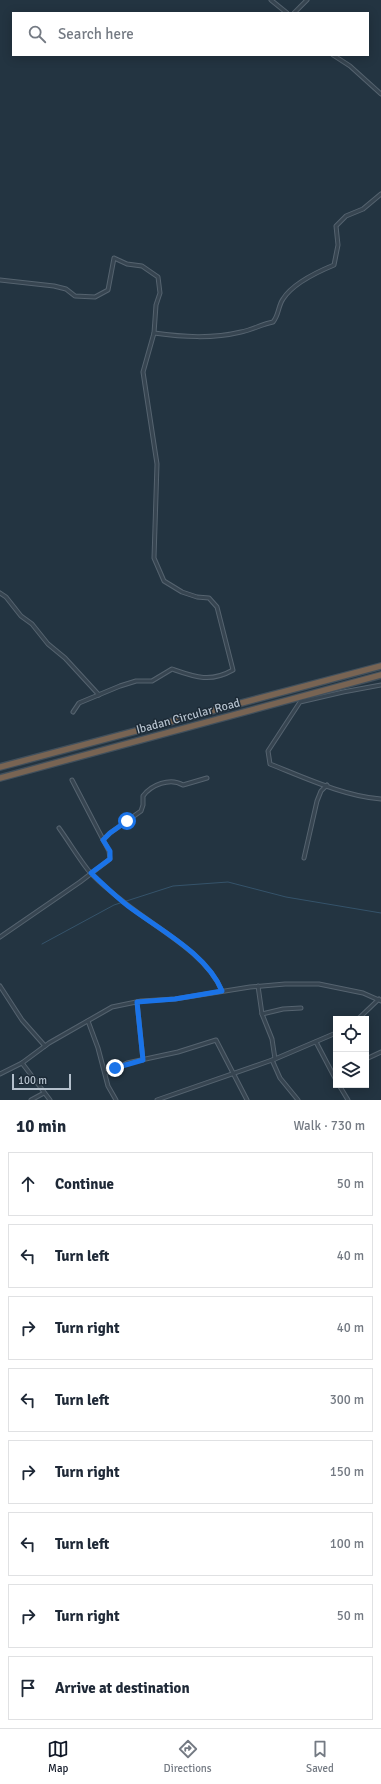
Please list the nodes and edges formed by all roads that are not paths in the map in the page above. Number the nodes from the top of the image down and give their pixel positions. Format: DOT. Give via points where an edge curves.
graph roads {
  1 [pos="271,0"];
  2 [pos="307,0"];
  3 [pos="286,12"];
  4 [pos="295,12"];
  5 [pos="335,56"];
  6 [pos="381,94"];
  7 [pos="381,194"];
  8 [pos="0,280"];
  9 [pos="154,333"];
  10 [pos="0,593"];
  11 [pos="381,666"];
  12 [pos="381,675"];
  13 [pos="381,685"];
  14 [pos="99,695"];
  15 [pos="73,712"];
  16 [pos="0,767"];
  17 [pos="0,778"];
  18 [pos="207,778"];
  19 [pos="72,780"];
  20 [pos="327,785"];
  21 [pos="381,798"];
  22 [pos="59,828"];
  23 [pos="103,840"];
  24 [pos="304,858"];
  25 [pos="91,873"];
  26 [pos="0,937"];
  27 [pos="0,986"];
  28 [pos="258,986"];
  29 [pos="222,991"];
  30 [pos="380,1000"];
  31 [pos="137,1002"];
  32 [pos="301,1008"];
  33 [pos="262,1014"];
  34 [pos="361,1016"];
  35 [pos="88,1021"];
  36 [pos="333,1034"];
  37 [pos="316,1042"];
  38 [pos="45,1046"];
  39 [pos="381,1052"];
  40 [pos="369,1058"];
  41 [pos="274,1059"];
  42 [pos="143,1060"];
  43 [pos="22,1063"];
  44 [pos="333,1072"];
  45 [pos="105,1073"];
  46 [pos="232,1073"];
  47 [pos="0,1074"];
  48 [pos="341,1088"];
  49 [pos="44,1093"];
  50 [pos="31,1100"];
  51 [pos="50,1100"];
  52 [pos="116,1100"];
  53 [pos="158,1100"];
  54 [pos="247,1100"];
  55 [pos="298,1100"];
  56 [pos="348,1100"];
  1 -- 3 [label="street"];
  2 -- 4 [label="street"];
  5 -- 6 [label="street" via="347,63"];
  7 -- 9 [label="street" via="363,209 346,216 336,226 338,245 334,265 316,272 282,300 274,322 242,332 210,337"];
  8 -- 9 [label="street" via="54,286 66,289 75,296 95,297 108,290 114,258 127,264 142,266 158,277 160,293 156,305"];
  9 -- 14 [label="street" via="143,372 157,464 154,558 164,581 182,592 209,598 217,607 233,670 211,678 196,677 172,669 152,681 136,681"];
  10 -- 14 [label="street"];
  11 -- 16 [label="highway, Ibadan Circular Road"];
  12 -- 17 [label="highway, Ibadan Circular Road"];
  13 -- 20 [label="street" via="300,702 268,751 270,764"];
  14 -- 15 [label="street" via="79,703"];
  18 -- 23 [label="street" via="183,785 175,781 168,782 148,790 143,796 141,811"];
  19 -- 23 [label="street"];
  20 -- 21 [label="street" via="366,798"];
  20 -- 24 [label="street" via="319,796"];
  22 -- 25 [label="street"];
  23 -- 25 [label="street" via="110,851 110,859"];
  25 -- 26 [label="street"];
  25 -- 29 [label="street" via="128,906 206,965 217,979"];
  27 -- 38 [label="street" via="22,1020"];
  28 -- 29 [label="street"];
  28 -- 30 [label="street" via="319,984 363,993"];
  28 -- 33 [label="street"];
  29 -- 31 [label="street"];
  30 -- 34 [label="street"];
  31 -- 35 [label="street" via="112,1007"];
  31 -- 42 [label="street"];
  32 -- 33 [label="street"];
  33 -- 41 [label="street" via="272,1039"];
  35 -- 38 [label="street"];
  35 -- 45 [label="street"];
  36 -- 37 [label="street"];
  37 -- 41 [label="street"];
  37 -- 44 [label="street"];
  38 -- 43 [label="street"];
  39 -- 40 [label="street"];
  41 -- 46 [label="street"];
  41 -- 55 [label="street" via="280,1078"];
  42 -- 45 [label="street"];
  42 -- 46 [label="street" via="216,1040"];
  43 -- 47 [label="street"];
  43 -- 49 [label="street"];
  45 -- 52 [label="street" via="108,1086"];
  46 -- 53 [label="street"];
  46 -- 54 [label="street"];
  48 -- 56 [label="street"];
  49 -- 50 [label="street"];
  49 -- 51 [label="street"];
}
